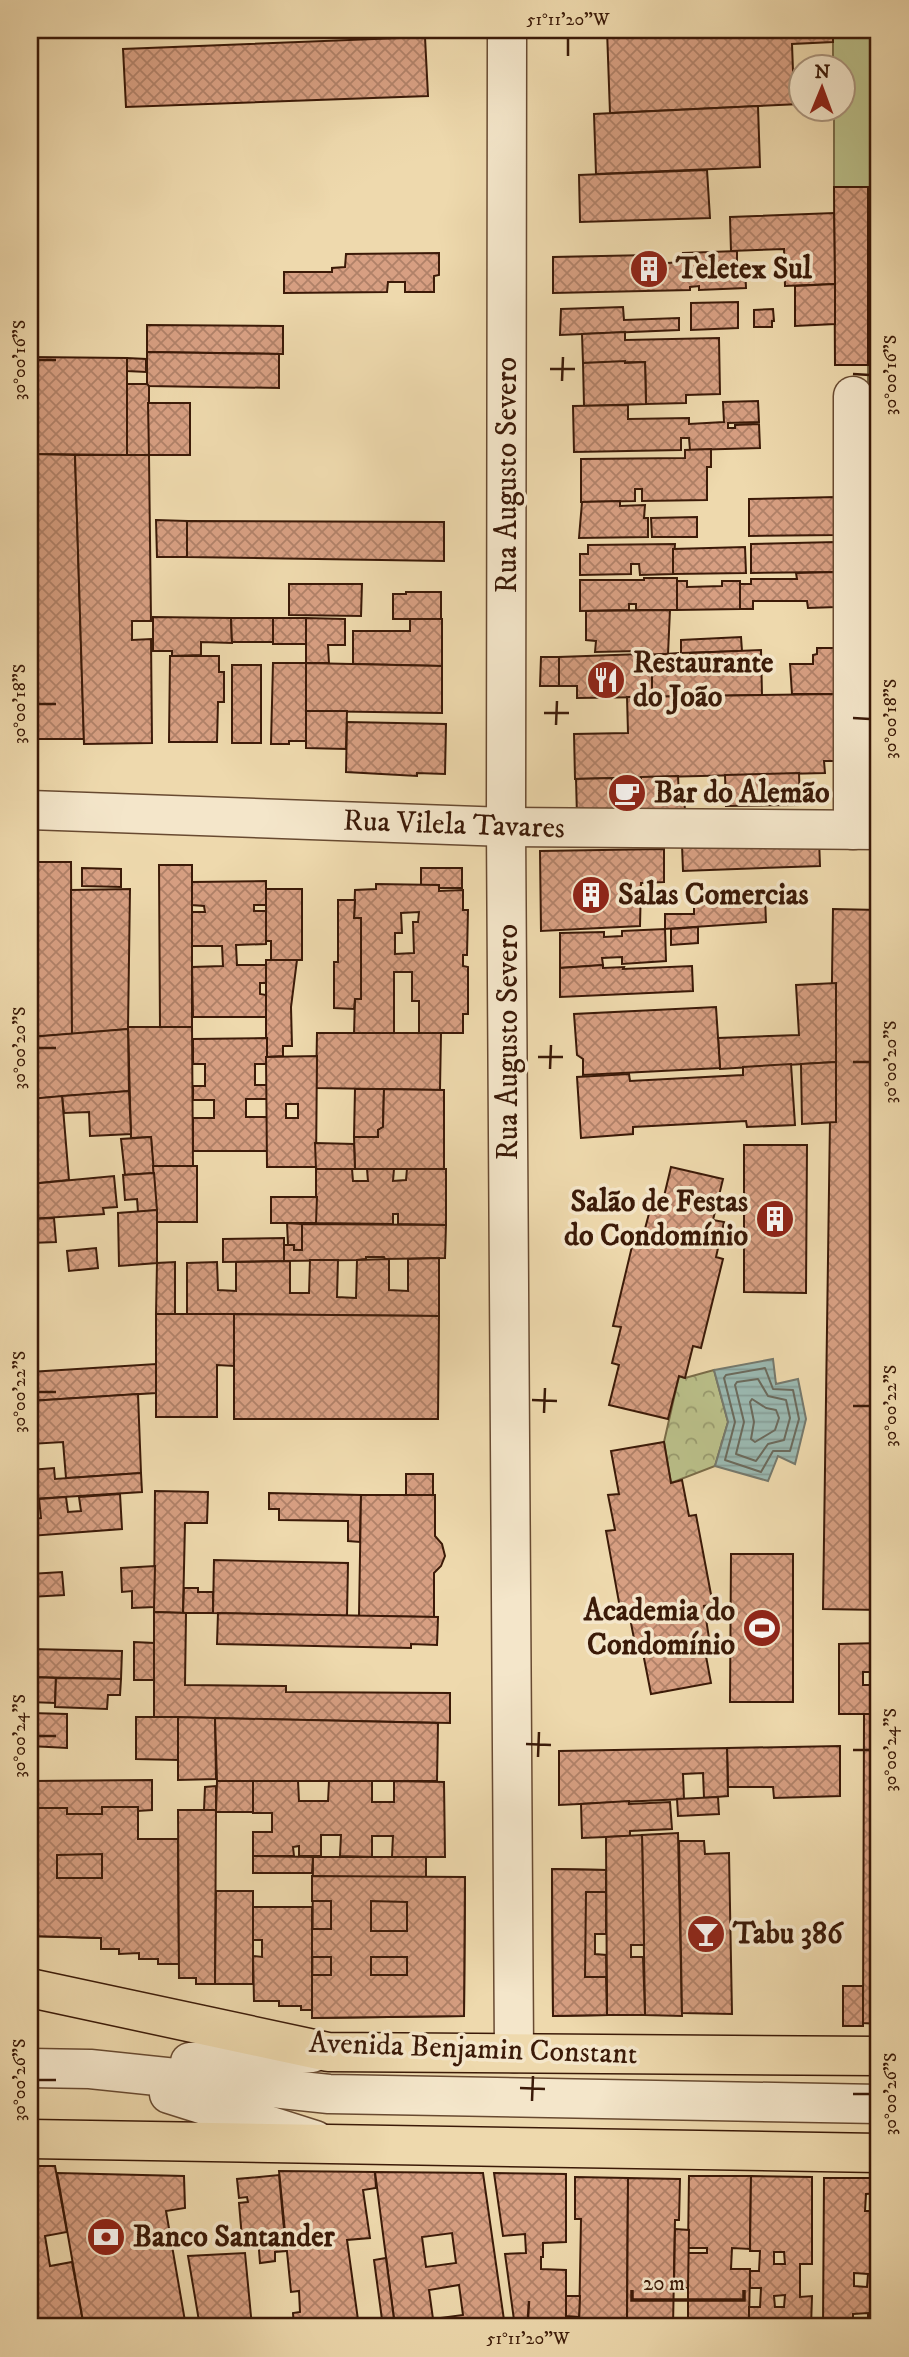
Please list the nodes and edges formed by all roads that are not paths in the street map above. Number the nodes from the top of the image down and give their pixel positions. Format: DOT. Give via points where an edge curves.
graph roads {
  1 [pos="507,30"];
  2 [pos="853,396"];
  3 [pos="30,810"];
  4 [pos="506,827"];
  5 [pos="866,830"];
  6 [pos="30,1988"];
  7 [pos="328,2052"];
  8 [pos="514,2053"];
  9 [pos="869,2058"];
  10 [pos="30,2068"];
  11 [pos="90,2069"];
  12 [pos="879,2104"];
  13 [pos="30,2139"];
  14 [pos="326,2143"];
  15 [pos="869,2150"];
  1 -- 4 [label="street, Rua Augusto Severo"];
  2 -- 5 [label="street"];
  3 -- 4 [label="street, Rua Vilela Tavares"];
  4 -- 5 [label="street, Rua Vilela Tavares"];
  4 -- 8 [label="street, Rua Augusto Severo"];
  6 -- 7 [label="main road, Avenida Benjamin Constant"];
  7 -- 8 [label="main road, Avenida Benjamin Constant"];
  7 -- 11 [label="street"];
  8 -- 9 [label="main road, Avenida Benjamin Constant"];
  10 -- 11 [label="street"];
  11 -- 12 [label="street" via="329,2094"];
  11 -- 14 [label="street"];
  13 -- 14 [label="main road"];
  14 -- 15 [label="main road"];
}
